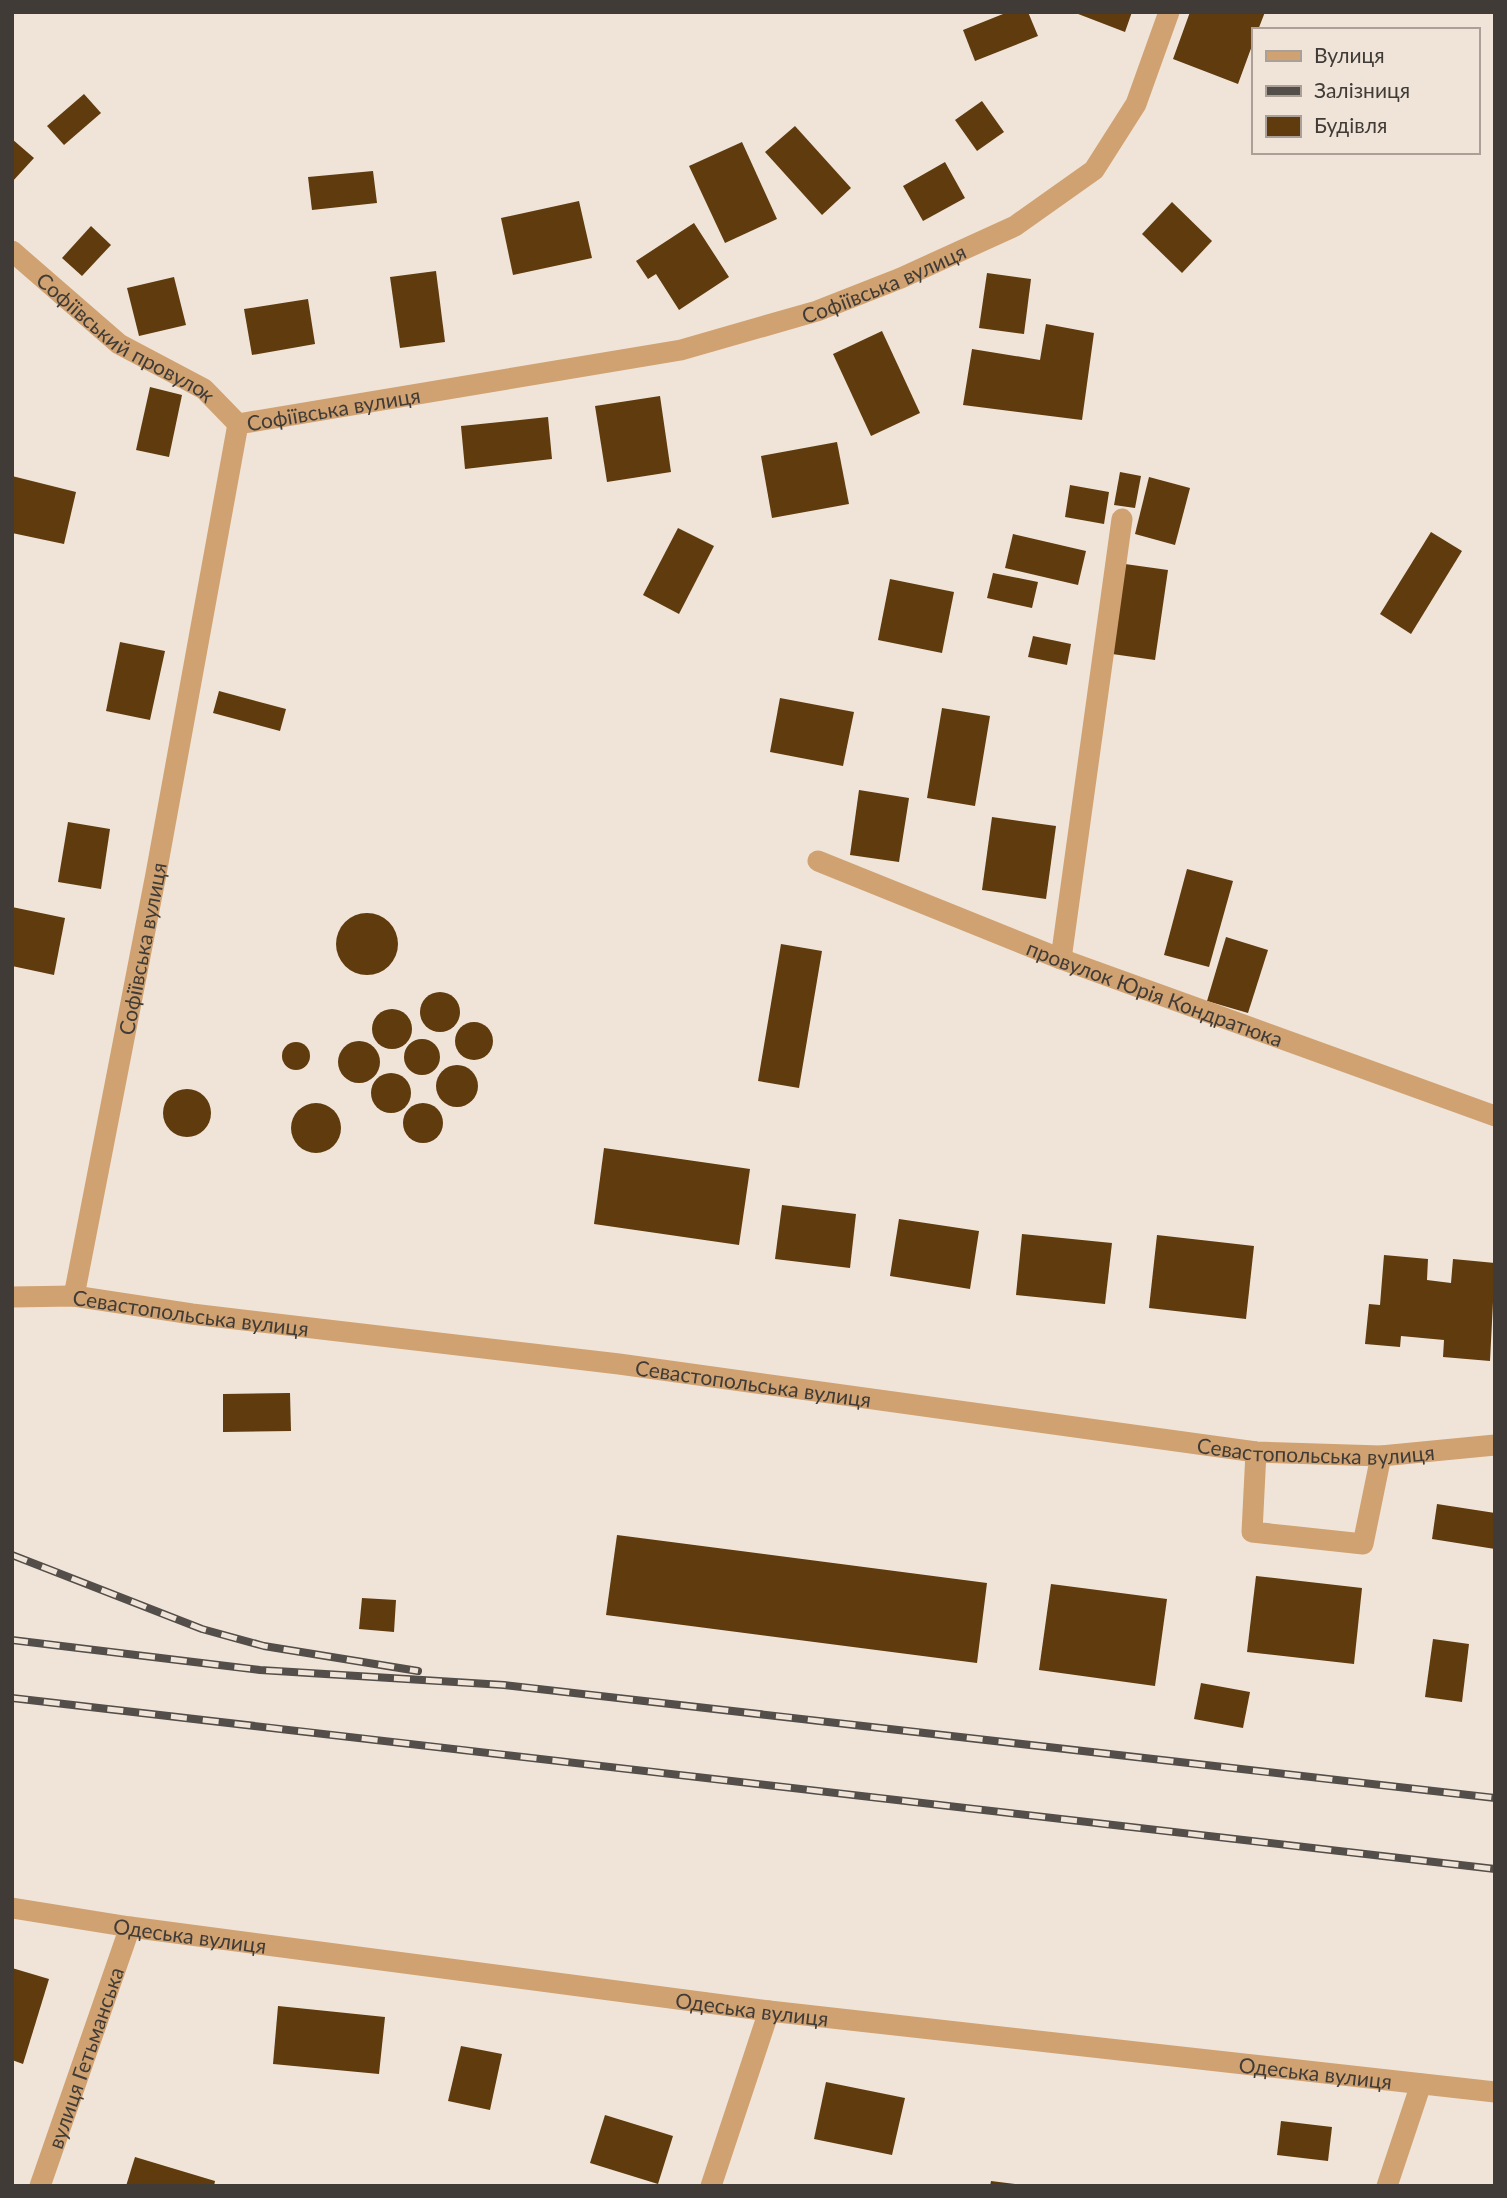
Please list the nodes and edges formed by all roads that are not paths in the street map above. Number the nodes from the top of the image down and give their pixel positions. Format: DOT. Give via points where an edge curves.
graph roads {
  1 [pos="1169,12"];
  2 [pos="12,251"];
  3 [pos="238,424"];
  4 [pos="1122,519"];
  5 [pos="818,861"];
  6 [pos="1061,959"];
  7 [pos="1495,1116"];
  8 [pos="74,1296"];
  9 [pos="12,1297"];
  10 [pos="1495,1445"];
  11 [pos="1256,1452"];
  12 [pos="1381,1456"];
  13 [pos="12,1908"];
  14 [pos="130,1927"];
  15 [pos="769,2011"];
  16 [pos="1421,2084"];
  17 [pos="1495,2092"];
  18 [pos="40,2186"];
  19 [pos="710,2186"];
  20 [pos="1387,2186"];
  1 -- 3 [label="street, Софіївська вулиця" via="1136,104 1094,170 1015,226 901,278 817,311 681,350"];
  2 -- 3 [label="street, Софіївський провулок" via="119,344 204,388"];
  3 -- 8 [label="street, Софіївська вулиця"];
  4 -- 6 [label="street"];
  5 -- 6 [label="street, провулок Юрія Кондратюка"];
  6 -- 7 [label="street, провулок Юрія Кондратюка"];
  8 -- 9 [label="street, Севастопольська вулиця"];
  8 -- 11 [label="street, Севастопольська вулиця" via="619,1364"];
  10 -- 12 [label="street, Севастопольська вулиця"];
  11 -- 12 [label="street, Севастопольська вулиця"];
  11 -- 12 [label="street" via="1252,1532 1363,1544"];
  13 -- 14 [label="street, Одеська вулиця"];
  14 -- 15 [label="street, Одеська вулиця"];
  14 -- 18 [label="street, вулиця Гетьманська"];
  15 -- 16 [label="street, Одеська вулиця"];
  15 -- 19 [label="street"];
  16 -- 17 [label="street, Одеська вулиця"];
  16 -- 20 [label="street"];
}
